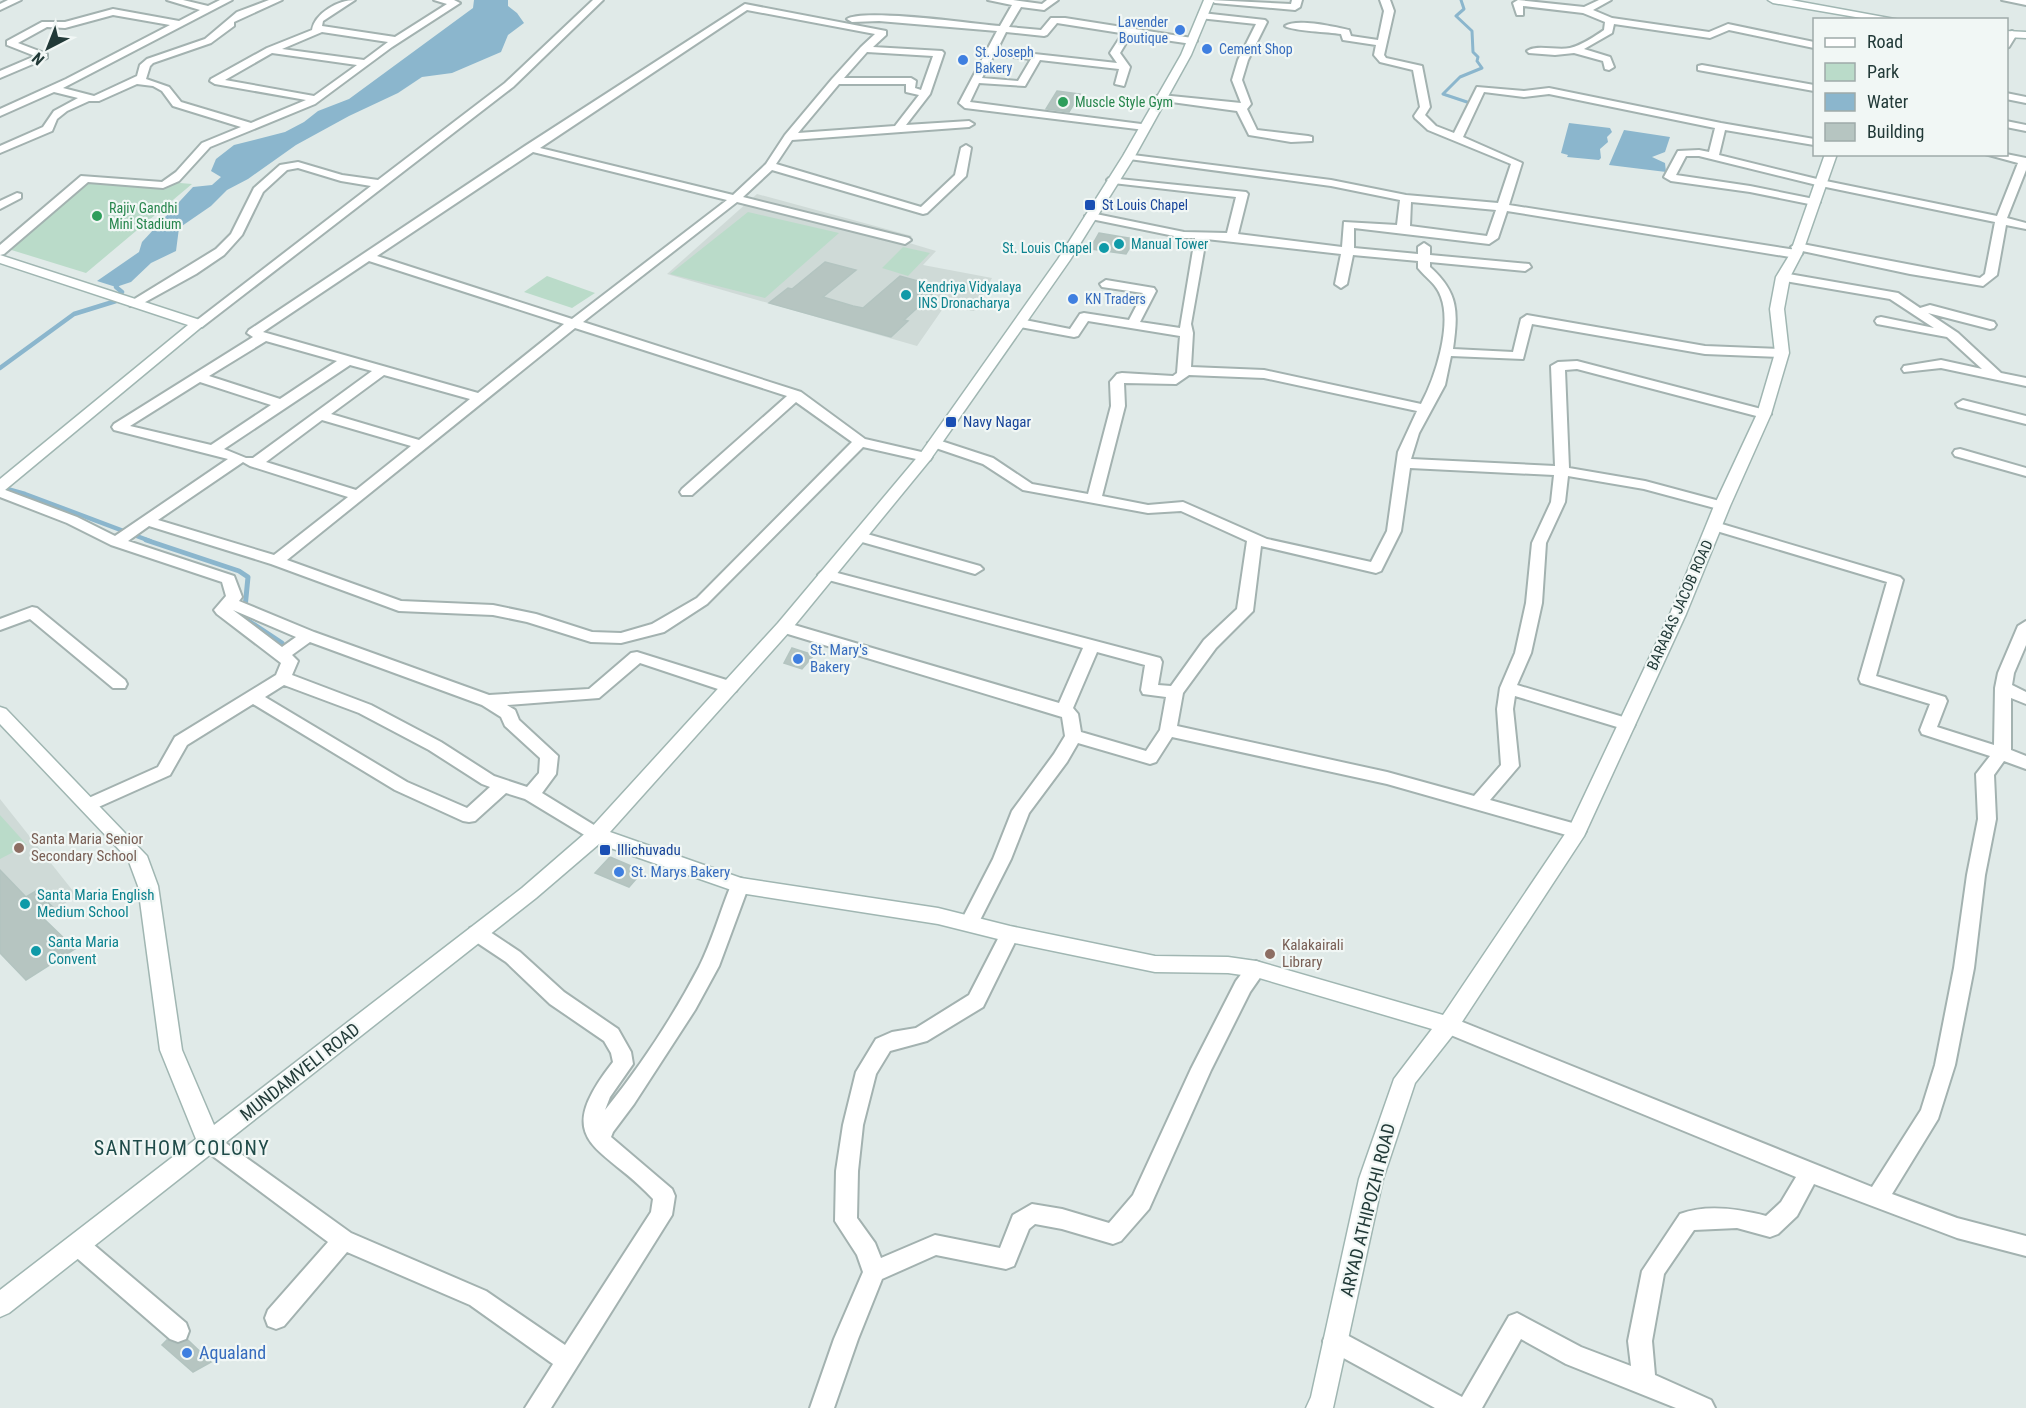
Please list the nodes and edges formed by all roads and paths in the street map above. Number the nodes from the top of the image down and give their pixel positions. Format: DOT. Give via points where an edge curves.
graph roads {
  1 [pos="16,0"];
  2 [pos="172,0"];
  3 [pos="227,0"];
  4 [pos="277,0"];
  5 [pos="350,0"];
  6 [pos="439,0"];
  7 [pos="598,0"];
  8 [pos="745,0"];
  9 [pos="993,0"];
  10 [pos="1053,0"];
  11 [pos="1209,0"];
  12 [pos="1215,0"];
  13 [pos="1385,0"];
  14 [pos="1606,0"];
  15 [pos="1773,0"];
  16 [pos="2007,0"];
  17 [pos="2026,2"];
  18 [pos="1296,3"];
  19 [pos="1018,4"];
  20 [pos="0,7"];
  21 [pos="207,9"];
  22 [pos="1586,10"];
  23 [pos="1520,13"];
  24 [pos="1202,16"];
  25 [pos="1854,16"];
  26 [pos="1874,18"];
  27 [pos="897,20"];
  28 [pos="1610,21"];
  29 [pos="178,24"];
  30 [pos="1276,24"];
  31 [pos="1003,29"];
  32 [pos="316,30"];
  33 [pos="883,33"];
  34 [pos="1134,33"];
  35 [pos="2026,35"];
  36 [pos="2008,38"];
  37 [pos="397,40"];
  38 [pos="1192,40"];
  39 [pos="1382,43"];
  40 [pos="1813,45"];
  41 [pos="864,49"];
  42 [pos="270,50"];
  43 [pos="1575,50"];
  44 [pos="1532,51"];
  45 [pos="992,52"];
  46 [pos="1037,57"];
  47 [pos="365,63"];
  48 [pos="1125,67"];
  49 [pos="1609,67"];
  50 [pos="1702,68"];
  51 [pos="0,75"];
  52 [pos="976,80"];
  53 [pos="137,81"];
  54 [pos="836,81"];
  55 [pos="1120,84"];
  56 [pos="1813,88"];
  57 [pos="54,89"];
  58 [pos="925,94"];
  59 [pos="2008,96"];
  60 [pos="89,97"];
  61 [pos="1161,98"];
  62 [pos="316,99"];
  63 [pos="2026,100"];
  64 [pos="1241,108"];
  65 [pos="0,113"];
  66 [pos="969,124"];
  67 [pos="2008,124"];
  68 [pos="250,126"];
  69 [pos="1721,126"];
  70 [pos="1145,127"];
  71 [pos="2026,128"];
  72 [pos="898,129"];
  73 [pos="0,137"];
  74 [pos="789,137"];
  75 [pos="1457,138"];
  76 [pos="1308,139"];
  77 [pos="1813,142"];
  78 [pos="17,144"];
  79 [pos="529,148"];
  80 [pos="966,148"];
  81 [pos="0,150"];
  82 [pos="1129,156"];
  83 [pos="1713,156"];
  84 [pos="1830,156"];
  85 [pos="2000,156"];
  86 [pos="2025,161"];
  87 [pos="770,166"];
  88 [pos="1113,180"];
  89 [pos="1821,183"];
  90 [pos="380,184"];
  91 [pos="17,196"];
  92 [pos="736,198"];
  93 [pos="1406,198"];
  94 [pos="1814,202"];
  95 [pos="0,206"];
  96 [pos="1502,207"];
  97 [pos="1091,216"];
  98 [pos="2001,220"];
  99 [pos="2026,226"];
  100 [pos="1406,229"];
  101 [pos="1427,233"];
  102 [pos="1201,235"];
  103 [pos="1232,237"];
  104 [pos="905,240"];
  105 [pos="1796,250"];
  106 [pos="0,251"];
  107 [pos="1348,251"];
  108 [pos="368,257"];
  109 [pos="1423,257"];
  110 [pos="0,259"];
  111 [pos="1525,267"];
  112 [pos="1783,277"];
  113 [pos="1106,284"];
  114 [pos="1341,284"];
  115 [pos="134,303"];
  116 [pos="1917,312"];
  117 [pos="1881,321"];
  118 [pos="575,322"];
  119 [pos="1020,323"];
  120 [pos="198,324"];
  121 [pos="1133,324"];
  122 [pos="1989,325"];
  123 [pos="1187,333"];
  124 [pos="264,336"];
  125 [pos="1954,336"];
  126 [pos="1446,352"];
  127 [pos="1782,353"];
  128 [pos="348,360"];
  129 [pos="1909,369"];
  130 [pos="382,370"];
  131 [pos="1184,372"];
  132 [pos="1995,374"];
  133 [pos="198,377"];
  134 [pos="2026,382"];
  135 [pos="796,395"];
  136 [pos="480,398"];
  137 [pos="282,404"];
  138 [pos="1963,404"];
  139 [pos="1425,409"];
  140 [pos="1764,414"];
  141 [pos="320,415"];
  142 [pos="2026,420"];
  143 [pos="860,442"];
  144 [pos="935,443"];
  145 [pos="421,445"];
  146 [pos="213,450"];
  147 [pos="1960,453"];
  148 [pos="925,457"];
  149 [pos="239,458"];
  150 [pos="255,463"];
  151 [pos="1403,464"];
  152 [pos="1562,471"];
  153 [pos="2026,472"];
  154 [pos="1,488"];
  155 [pos="687,492"];
  156 [pos="357,495"];
  157 [pos="1094,500"];
  158 [pos="1722,506"];
  159 [pos="146,521"];
  160 [pos="1715,526"];
  161 [pos="860,537"];
  162 [pos="1255,538"];
  163 [pos="116,542"];
  164 [pos="276,561"];
  165 [pos="975,569"];
  166 [pos="826,575"];
  167 [pos="229,603"];
  168 [pos="0,625"];
  169 [pos="2026,626"];
  170 [pos="784,627"];
  171 [pos="309,636"];
  172 [pos="1092,645"];
  173 [pos="281,655"];
  174 [pos="283,678"];
  175 [pos="119,684"];
  176 [pos="730,687"];
  177 [pos="1508,688"];
  178 [pos="2003,688"];
  179 [pos="1175,692"];
  180 [pos="253,697"];
  181 [pos="2026,698"];
  182 [pos="488,701"];
  183 [pos="1064,710"];
  184 [pos="0,713"];
  185 [pos="1627,724"];
  186 [pos="1168,730"];
  187 [pos="1072,736"];
  188 [pos="2002,752"];
  189 [pos="2026,763"];
  190 [pos="504,785"];
  191 [pos="531,795"];
  192 [pos="1478,803"];
  193 [pos="88,805"];
  194 [pos="1577,831"];
  195 [pos="596,835"];
  196 [pos="740,885"];
  197 [pos="969,923"];
  198 [pos="477,933"];
  199 [pos="1010,934"];
  200 [pos="1257,969"];
  201 [pos="1448,1025"];
  202 [pos="600,1140"];
  203 [pos="209,1142"];
  204 [pos="1810,1172"];
  205 [pos="1877,1199"];
  206 [pos="343,1240"];
  207 [pos="79,1246"];
  208 [pos="2026,1246"];
  209 [pos="874,1272"];
  210 [pos="1,1303"];
  211 [pos="276,1318"];
  212 [pos="178,1330"];
  213 [pos="1335,1341"];
  214 [pos="568,1361"];
  215 [pos="1644,1382"];
  216 [pos="537,1408"];
  217 [pos="822,1408"];
  218 [pos="1319,1408"];
  219 [pos="1458,1408"];
  220 [pos="1468,1408"];
  221 [pos="1703,1408"];
  1 -- 20 [label="street"];
  2 -- 21 [label="street"];
  3 -- 21 [label="street"];
  4 -- 53 [label="street" via="240,14 208,41 150,61"];
  5 -- 32 [label="street" via="319,20"];
  6 -- 37 [label="street" via="455,3"];
  7 -- 90 [label="street" via="509,85"];
  8 -- 27 [label="street" via="859,20"];
  9 -- 19 [label="street"];
  10 -- 19 [label="street" via="1044,7"];
  11 -- 24 [label="main road, MUNDAMVELI ROAD"];
  12 -- 18 [label="street"];
  13 -- 39 [label="street" via="1389,11"];
  14 -- 22 [label="street"];
  15 -- 25 [label="main road"];
  16 -- 17 [label="street"];
  18 -- 30 [label="street"];
  19 -- 31 [label="street"];
  21 -- 29 [label="street"];
  22 -- 23 [label="street" via="1518,3"];
  22 -- 28 [label="street"];
  24 -- 30 [label="street"];
  24 -- 38 [label="main road, MUNDAMVELI ROAD"];
  25 -- 26 [label="main road"];
  27 -- 31 [label="street"];
  27 -- 33 [label="street"];
  28 -- 40 [label="street" via="1710,35 1728,27"];
  28 -- 43 [label="street" via="1609,31"];
  29 -- 51 [label="street" via="112,12 65,25 45,24 10,43 44,56"];
  29 -- 57 [label="street"];
  30 -- 39 [label="street" via="1320,27 1346,32 1346,38"];
  30 -- 64 [label="street" via="1243,60 1237,80 1246,104"];
  31 -- 34 [label="street" via="1044,33 1054,20 1060,20"];
  31 -- 45 [label="street"];
  32 -- 37 [label="street"];
  32 -- 42 [label="street"];
  33 -- 41 [label="street"];
  33 -- 79 [label="street" via="745,7"];
  34 -- 38 [label="street"];
  34 -- 48 [label="street" via="1122,41 1115,53"];
  35 -- 36 [label="main road"];
  37 -- 47 [label="street"];
  38 -- 61 [label="main road, MUNDAMVELI ROAD"];
  39 -- 75 [label="street" via="1379,55 1383,60 1418,68 1425,107 1419,116 1432,128"];
  41 -- 54 [label="street"];
  41 -- 58 [label="street" via="939,53"];
  42 -- 47 [label="street"];
  42 -- 62 [label="street" via="215,81"];
  43 -- 44 [label="street" via="1564,54"];
  43 -- 49 [label="street" via="1607,59"];
  45 -- 46 [label="street"];
  45 -- 52 [label="street"];
  46 -- 48 [label="street"];
  46 -- 52 [label="street" via="1021,84"];
  47 -- 62 [label="street"];
  48 -- 55 [label="street"];
  50 -- 56 [label="street"];
  52 -- 70 [label="street" via="964,99 969,106"];
  53 -- 60 [label="street" via="95,99"];
  53 -- 68 [label="street" via="167,88 177,104"];
  54 -- 58 [label="street" via="911,81 910,90"];
  54 -- 74 [label="street"];
  57 -- 60 [label="street"];
  57 -- 65 [label="street"];
  58 -- 72 [label="street"];
  59 -- 63 [label="street"];
  60 -- 78 [label="street" via="55,114 48,129"];
  61 -- 64 [label="street"];
  61 -- 70 [label="main road, MUNDAMVELI ROAD"];
  62 -- 68 [label="street"];
  64 -- 76 [label="street" via="1253,133"];
  66 -- 72 [label="street"];
  67 -- 71 [label="street"];
  68 -- 106 [label="street" via="206,145 171,183 85,178"];
  69 -- 75 [label="street" via="1549,92 1524,94 1481,89"];
  69 -- 77 [label="street"];
  69 -- 83 [label="street"];
  70 -- 82 [label="main road, MUNDAMVELI ROAD"];
  72 -- 74 [label="street"];
  73 -- 78 [label="street"];
  74 -- 87 [label="street"];
  75 -- 96 [label="street" via="1517,163"];
  78 -- 81 [label="street"];
  79 -- 92 [label="street"];
  79 -- 108 [label="street"];
  80 -- 87 [label="street" via="960,176 923,211"];
  82 -- 88 [label="main road, MUNDAMVELI ROAD"];
  82 -- 93 [label="street" via="1332,183"];
  83 -- 89 [label="street"];
  83 -- 94 [label="street" via="1682,153 1670,177"];
  84 -- 89 [label="main road, BARABAS JACOB ROAD"];
  85 -- 86 [label="street"];
  86 -- 98 [label="street"];
  87 -- 92 [label="street"];
  88 -- 97 [label="main road, MUNDAMVELI ROAD"];
  88 -- 103 [label="street" via="1242,194"];
  89 -- 94 [label="main road, BARABAS JACOB ROAD"];
  89 -- 98 [label="street"];
  90 -- 115 [label="street" via="298,165 284,168 258,190 236,235 220,252"];
  90 -- 120 [label="street"];
  91 -- 95 [label="street"];
  92 -- 104 [label="street"];
  92 -- 118 [label="street"];
  93 -- 96 [label="street"];
  93 -- 100 [label="street"];
  94 -- 105 [label="main road, BARABAS JACOB ROAD"];
  96 -- 101 [label="street" via="1489,240"];
  96 -- 105 [label="street"];
  97 -- 102 [label="street"];
  97 -- 119 [label="main road, MUNDAMVELI ROAD"];
  98 -- 99 [label="street"];
  98 -- 105 [label="street" via="1991,275 1983,282"];
  100 -- 101 [label="street"];
  100 -- 107 [label="street" via="1348,224"];
  101 -- 109 [label="street"];
  102 -- 103 [label="street"];
  102 -- 123 [label="street" via="1185,324"];
  103 -- 107 [label="street"];
  105 -- 112 [label="main road, BARABAS JACOB ROAD"];
  107 -- 109 [label="street"];
  107 -- 114 [label="street"];
  108 -- 118 [label="street"];
  108 -- 124 [label="street" via="253,333"];
  109 -- 111 [label="street"];
  109 -- 126 [label="street" via="1424,268 1440,280 1452,302"];
  110 -- 115 [label="main road"];
  112 -- 116 [label="street" via="1894,296"];
  112 -- 127 [label="main road, BARABAS JACOB ROAD" via="1777,309"];
  113 -- 121 [label="street" via="1150,291"];
  115 -- 120 [label="main road"];
  116 -- 122 [label="street" via="1930,309"];
  116 -- 125 [label="street"];
  117 -- 125 [label="street"];
  118 -- 135 [label="street"];
  118 -- 136 [label="street"];
  119 -- 121 [label="street" via="1074,333 1084,317"];
  119 -- 144 [label="main road, MUNDAMVELI ROAD"];
  120 -- 154 [label="main road"];
  121 -- 123 [label="street"];
  123 -- 131 [label="street"];
  124 -- 128 [label="street"];
  124 -- 133 [label="street"];
  125 -- 132 [label="street"];
  126 -- 127 [label="street" via="1518,356 1527,319 1705,350"];
  126 -- 139 [label="street" via="1438,385"];
  127 -- 140 [label="main road, BARABAS JACOB ROAD"];
  128 -- 130 [label="street"];
  128 -- 137 [label="street"];
  129 -- 132 [label="street" via="1941,364"];
  130 -- 136 [label="street"];
  130 -- 141 [label="street"];
  131 -- 139 [label="street" via="1264,374"];
  131 -- 157 [label="street" via="1176,380 1122,376 1117,382 1118,406"];
  132 -- 134 [label="street"];
  133 -- 137 [label="street"];
  133 -- 146 [label="street" via="120,427"];
  135 -- 143 [label="street"];
  135 -- 155 [label="street"];
  136 -- 145 [label="street"];
  137 -- 146 [label="street"];
  138 -- 142 [label="street"];
  139 -- 151 [label="street" via="1412,433"];
  140 -- 152 [label="street" via="1577,365 1558,366"];
  140 -- 158 [label="main road, BARABAS JACOB ROAD"];
  141 -- 145 [label="street"];
  141 -- 150 [label="street"];
  143 -- 148 [label="street"];
  143 -- 164 [label="street" via="702,601 657,628 621,638 591,637 493,610 399,606"];
  144 -- 148 [label="main road, MUNDAMVELI ROAD"];
  144 -- 157 [label="street" via="988,461 1028,488"];
  145 -- 156 [label="street"];
  146 -- 149 [label="street"];
  147 -- 153 [label="street"];
  148 -- 161 [label="main road, MUNDAMVELI ROAD"];
  149 -- 150 [label="street"];
  149 -- 159 [label="street"];
  150 -- 156 [label="street"];
  151 -- 152 [label="street"];
  151 -- 162 [label="street" via="1394,531 1376,568"];
  152 -- 158 [label="street" via="1645,485"];
  152 -- 177 [label="street" via="1558,502 1539,543 1534,603 1523,653"];
  154 -- 163 [label="street"];
  156 -- 164 [label="street"];
  157 -- 162 [label="street" via="1148,509 1183,506"];
  158 -- 160 [label="main road, BARABAS JACOB ROAD"];
  159 -- 163 [label="street"];
  159 -- 164 [label="street"];
  160 -- 185 [label="main road, BARABAS JACOB ROAD"];
  160 -- 188 [label="street" via="1895,580 1867,679 1939,701 1928,730"];
  161 -- 165 [label="street"];
  161 -- 166 [label="main road, MUNDAMVELI ROAD"];
  162 -- 179 [label="street" via="1245,612 1210,644"];
  163 -- 167 [label="street" via="229,579 234,597"];
  166 -- 170 [label="main road, MUNDAMVELI ROAD"];
  166 -- 172 [label="street"];
  167 -- 171 [label="street"];
  167 -- 173 [label="street" via="222,610"];
  168 -- 175 [label="street" via="32,612"];
  169 -- 178 [label="street"];
  170 -- 176 [label="main road, MUNDAMVELI ROAD"];
  170 -- 183 [label="street"];
  171 -- 173 [label="street"];
  171 -- 182 [label="street"];
  172 -- 179 [label="street" via="1154,662 1149,690"];
  172 -- 183 [label="street"];
  173 -- 174 [label="street" via="290,661"];
  174 -- 180 [label="street"];
  174 -- 190 [label="street" via="365,710 435,746 488,780"];
  176 -- 182 [label="street" via="637,657 593,694"];
  176 -- 195 [label="main road, MUNDAMVELI ROAD"];
  177 -- 185 [label="street"];
  177 -- 192 [label="street" via="1505,709 1510,766"];
  178 -- 181 [label="street"];
  178 -- 188 [label="street"];
  179 -- 186 [label="street"];
  180 -- 190 [label="street" via="401,786 469,816"];
  180 -- 193 [label="street" via="181,741 164,771"];
  182 -- 191 [label="street" via="509,714 511,722 549,756 547,774"];
  183 -- 187 [label="street" via="1070,714"];
  184 -- 193 [label="main road"];
  185 -- 194 [label="main road, BARABAS JACOB ROAD"];
  186 -- 187 [label="street" via="1150,758"];
  186 -- 192 [label="street" via="1387,778"];
  187 -- 197 [label="street" via="1021,811"];
  188 -- 189 [label="street"];
  188 -- 205 [label="street" via="1985,774 1987,819 1945,1065 1931,1113"];
  190 -- 191 [label="street"];
  191 -- 195 [label="street"];
  192 -- 194 [label="street"];
  193 -- 203 [label="main road" via="137,856 148,886 171,1050"];
  194 -- 201 [label="main road, BARABAS JACOB ROAD"];
  195 -- 196 [label="main road"];
  195 -- 198 [label="main road, MUNDAMVELI ROAD"];
  196 -- 197 [label="main road"];
  196 -- 202 [label="street" via="709,966 627,1098 603,1128"];
  197 -- 199 [label="main road"];
  198 -- 202 [label="street" via="513,957 557,998 611,1035 623,1064 595,1104 593,1127"];
  198 -- 203 [label="main road, MUNDAMVELI ROAD"];
  199 -- 200 [label="main road" via="1155,964"];
  199 -- 209 [label="street" via="976,1001 920,1035 883,1045 866,1072 851,1136 846,1221 867,1250"];
  200 -- 201 [label="main road"];
  200 -- 209 [label="street" via="1243,987 1201,1069 1141,1202 1113,1234 1032,1214 1021,1222 1006,1259 935,1245"];
  201 -- 204 [label="street"];
  201 -- 213 [label="main road, ARYAD ATHIPOZHI ROAD" via="1405,1079 1385,1132"];
  202 -- 214 [label="street" via="664,1196 661,1215"];
  203 -- 206 [label="street"];
  203 -- 207 [label="main road, MUNDAMVELI ROAD"];
  204 -- 205 [label="street"];
  204 -- 215 [label="street" via="1789,1209 1770,1227 1737,1218 1688,1221 1653,1271 1640,1341"];
  205 -- 208 [label="street" via="1957,1228"];
  206 -- 211 [label="street"];
  206 -- 214 [label="street" via="478,1298"];
  207 -- 210 [label="main road, MUNDAMVELI ROAD"];
  207 -- 212 [label="street"];
  209 -- 217 [label="street"];
  213 -- 218 [label="main road, ARYAD ATHIPOZHI ROAD"];
  213 -- 219 [label="street"];
  214 -- 216 [label="street"];
  215 -- 220 [label="street" via="1574,1356 1517,1324"];
  215 -- 221 [label="street"];
}
